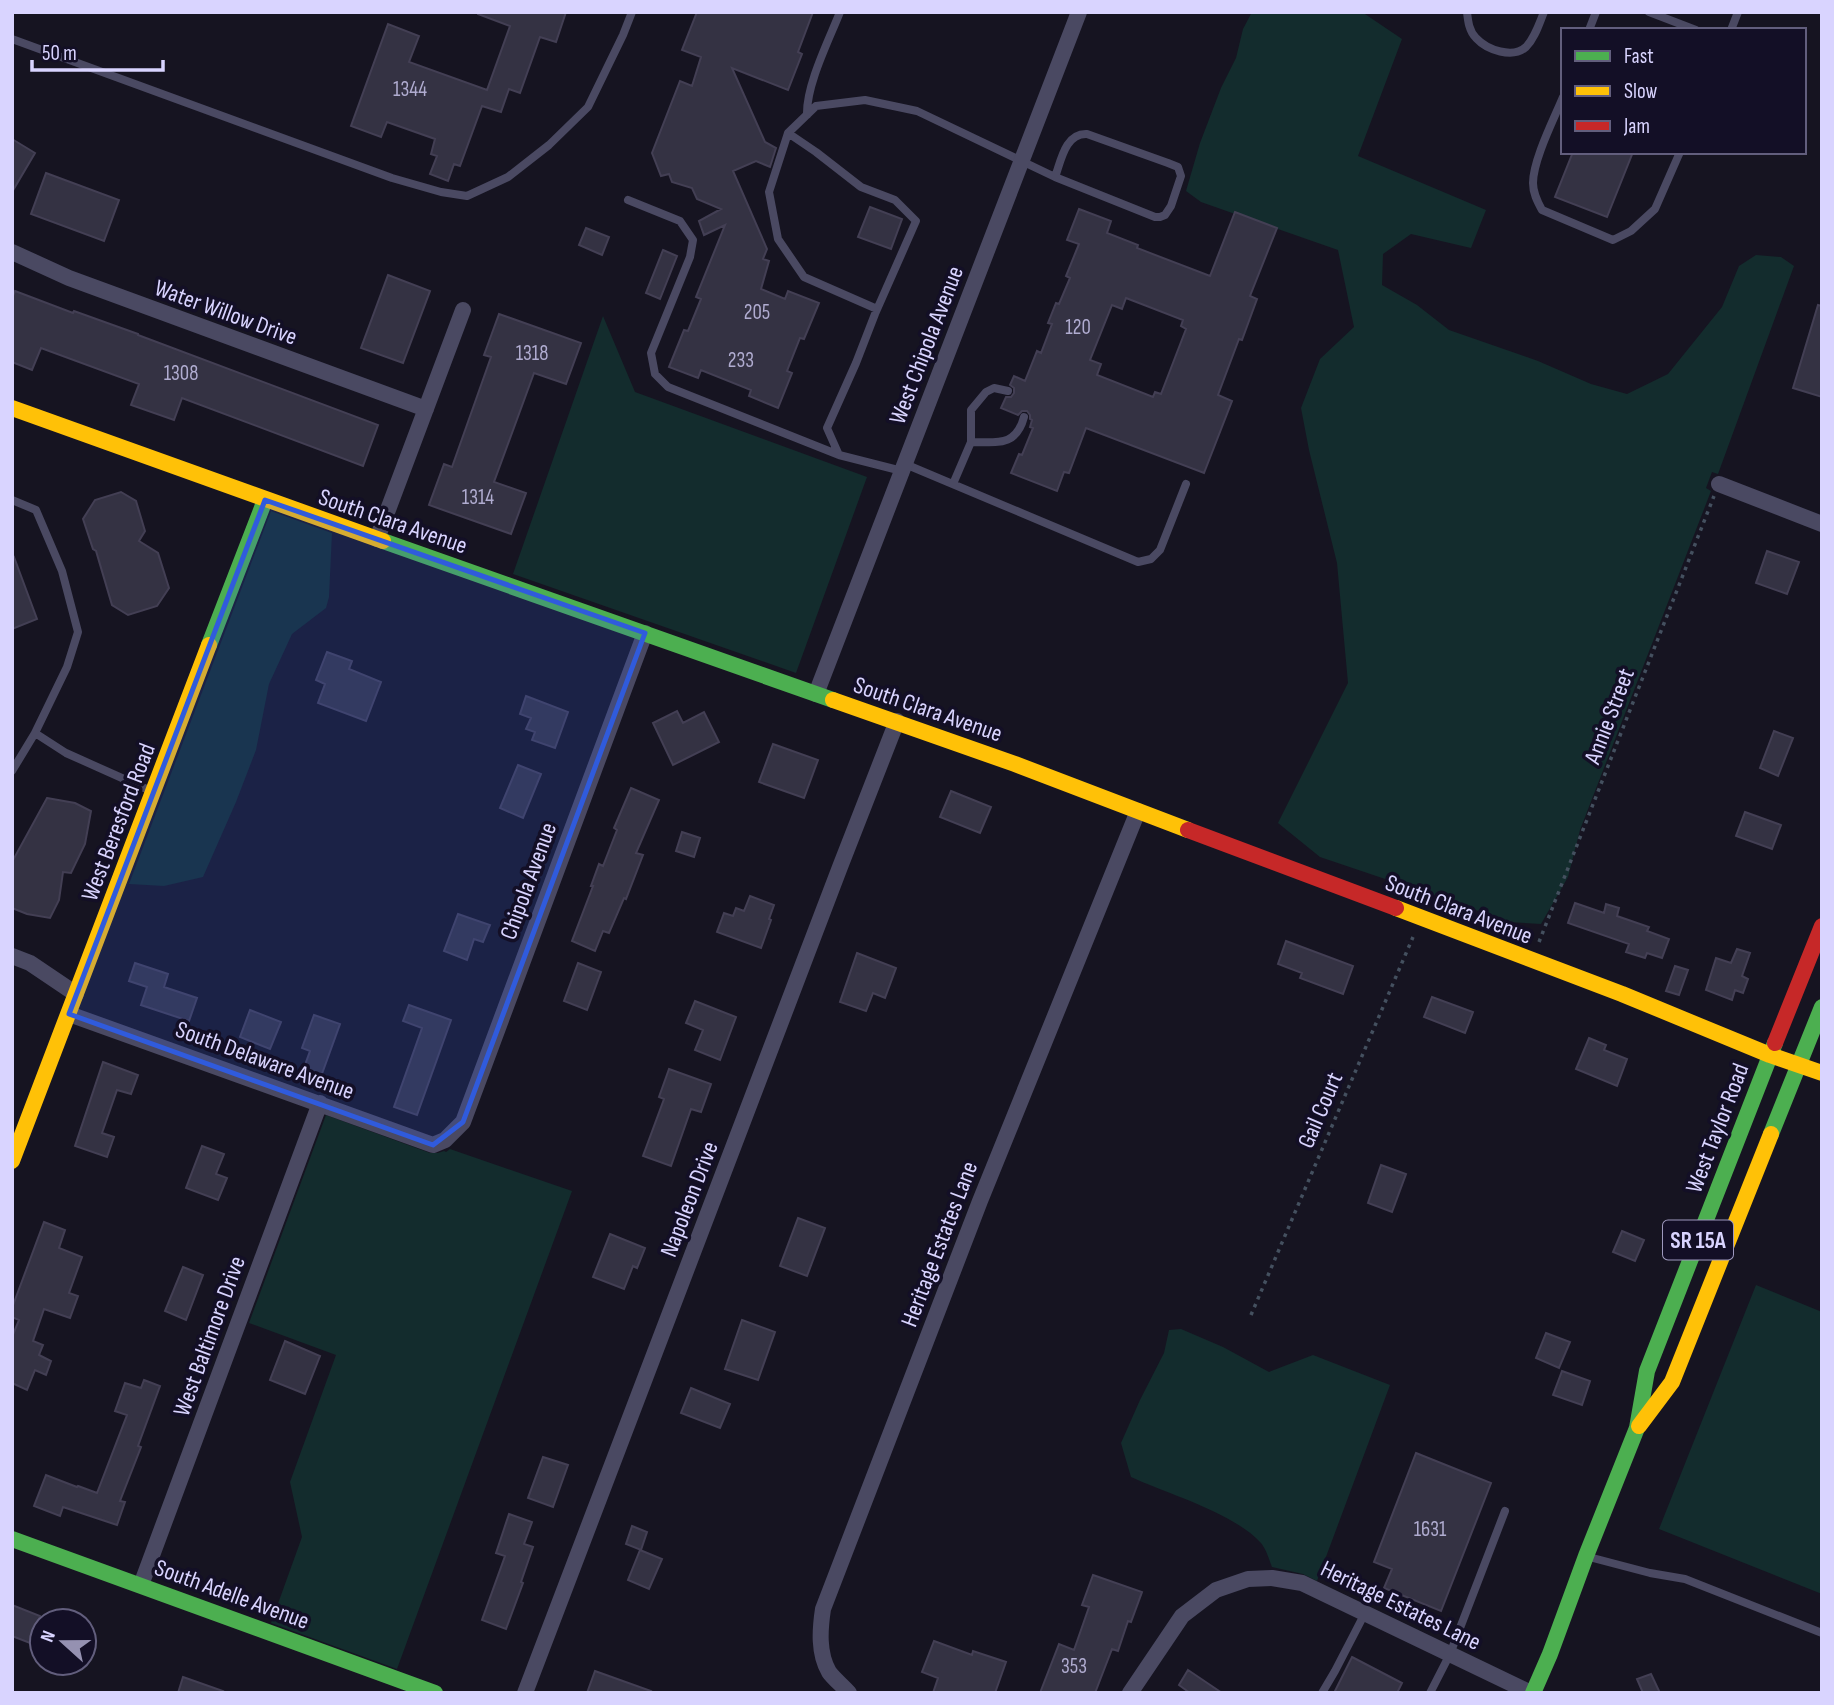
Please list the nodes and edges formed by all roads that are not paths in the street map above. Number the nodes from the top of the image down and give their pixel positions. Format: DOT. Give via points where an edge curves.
graph roads {
  1 [pos="632,12"];
  2 [pos="840,12"];
  3 [pos="1079,12"];
  4 [pos="1467,12"];
  5 [pos="1544,12"];
  6 [pos="1649,12"];
  7 [pos="1691,28"];
  8 [pos="12,39"];
  9 [pos="1561,102"];
  10 [pos="807,114"];
  11 [pos="788,133"];
  12 [pos="1679,154"];
  13 [pos="1021,162"];
  14 [pos="1055,177"];
  15 [pos="628,200"];
  16 [pos="12,252"];
  17 [pos="877,309"];
  18 [pos="463,310"];
  19 [pos="1008,391"];
  20 [pos="12,408"];
  21 [pos="426,409"];
  22 [pos="1024,417"];
  23 [pos="971,442"];
  24 [pos="839,456"];
  25 [pos="903,468"];
  26 [pos="953,484"];
  27 [pos="1186,484"];
  28 [pos="1719,484"];
  29 [pos="12,500"];
  30 [pos="265,500"];
  31 [pos="1822,524"];
  32 [pos="377,539"];
  33 [pos="645,633"];
  34 [pos="816,694"];
  35 [pos="897,721"];
  36 [pos="35,733"];
  37 [pos="12,771"];
  38 [pos="153,792"];
  39 [pos="1138,811"];
  40 [pos="1822,926"];
  41 [pos="12,956"];
  42 [pos="76,994"];
  43 [pos="1822,1007"];
  44 [pos="69,1014"];
  45 [pos="1770,1055"];
  46 [pos="1798,1065"];
  47 [pos="1822,1073"];
  48 [pos="320,1103"];
  49 [pos="445,1140"];
  50 [pos="12,1161"];
  51 [pos="1637,1428"];
  52 [pos="1505,1511"];
  53 [pos="12,1539"];
  54 [pos="1586,1556"];
  55 [pos="141,1585"];
  56 [pos="1365,1613"];
  57 [pos="1822,1633"];
  58 [pos="1450,1654"];
  59 [pos="435,1693"];
  60 [pos="525,1693"];
  61 [pos="849,1693"];
  62 [pos="1130,1693"];
  63 [pos="1322,1693"];
  64 [pos="1430,1693"];
  65 [pos="1532,1693"];
  1 -- 8 [label="lane" via="588,107 508,177 467,196 393,177"];
  2 -- 10 [label="lane" via="813,81"];
  3 -- 13 [label="street, West Chipola Avenue"];
  4 -- 5 [label="lane" via="1476,39 1500,52 1514,53 1535,35"];
  6 -- 7 [label="lane"];
  9 -- 12 [label="lane" via="1533,183 1542,210 1613,240 1654,209"];
  10 -- 11 [label="lane"];
  10 -- 13 [label="lane" via="816,106 865,100 918,111"];
  11 -- 17 [label="lane" via="769,192 778,239 804,276"];
  11 -- 17 [label="lane" via="861,187 895,200 916,221"];
  13 -- 14 [label="lane"];
  13 -- 25 [label="street, West Chipola Avenue"];
  14 -- 14 [label="lane" via="1160,217 1171,206 1181,176 1178,167 1080,134 1066,147"];
  15 -- 24 [label="lane" via="680,221 693,240 651,353 655,374 668,387"];
  16 -- 21 [label="street, Water Willow Drive" via="69,278"];
  17 -- 24 [label="lane" via="827,428"];
  18 -- 21 [label="street"];
  19 -- 23 [label="lane" via="994,388 986,392 971,410"];
  20 -- 30 [label="main road, South Clara Avenue"];
  21 -- 32 [label="street"];
  22 -- 23 [label="lane" via="1016,437 1004,442"];
  23 -- 26 [label="lane"];
  24 -- 25 [label="lane"];
  25 -- 26 [label="lane"];
  25 -- 34 [label="street, West Chipola Avenue"];
  26 -- 27 [label="lane" via="1138,562 1151,559 1160,550"];
  28 -- 31 [label="street"];
  29 -- 36 [label="lane" via="36,510 62,571 78,632 67,667"];
  30 -- 32 [label="main road, South Clara Avenue"];
  30 -- 38 [label="main road, West Beresford Road"];
  32 -- 33 [label="main road, South Clara Avenue"];
  33 -- 34 [label="main road, South Clara Avenue"];
  33 -- 49 [label="street, Chipola Avenue" via="463,1122"];
  34 -- 35 [label="main road, South Clara Avenue"];
  35 -- 39 [label="main road, South Clara Avenue"];
  35 -- 60 [label="street, Napoleon Drive"];
  36 -- 37 [label="lane"];
  36 -- 38 [label="lane" via="65,752"];
  38 -- 42 [label="main road, West Beresford Road"];
  39 -- 45 [label="main road, South Clara Avenue" via="1622,994"];
  39 -- 61 [label="street, Heritage Estates Lane" via="823,1609 823,1655 830,1672"];
  40 -- 45 [label="main road, West Taylor Road / SR 15A"];
  41 -- 42 [label="street"];
  42 -- 44 [label="main road, West Beresford Road"];
  43 -- 46 [label="main road, West Taylor Road / SR 15A"];
  44 -- 48 [label="street, South Delaware Avenue"];
  44 -- 50 [label="main road, West Beresford Road"];
  45 -- 46 [label="main road, South Clara Avenue"];
  45 -- 51 [label="main road, West Taylor Road / SR 15A" via="1647,1371"];
  46 -- 47 [label="main road, South Clara Avenue"];
  46 -- 51 [label="main road, West Taylor Road / SR 15A" via="1672,1382"];
  48 -- 49 [label="street, South Delaware Avenue" via="433,1145"];
  48 -- 55 [label="street, West Baltimore Drive"];
  51 -- 54 [label="main road, West Taylor Road / SR 15A"];
  52 -- 58 [label="lane"];
  53 -- 55 [label="main road, South Adelle Avenue"];
  54 -- 57 [label="lane" via="1685,1579"];
  54 -- 65 [label="main road, SR 15A"];
  55 -- 59 [label="main road, South Adelle Avenue"];
  56 -- 58 [label="street, Heritage Estates Lane"];
  56 -- 62 [label="street, Heritage Estates Lane" via="1302,1583 1248,1579 1216,1590 1182,1616"];
  56 -- 63 [label="lane"];
  58 -- 64 [label="lane"];
  58 -- 65 [label="street, Heritage Estates Lane"];
}
